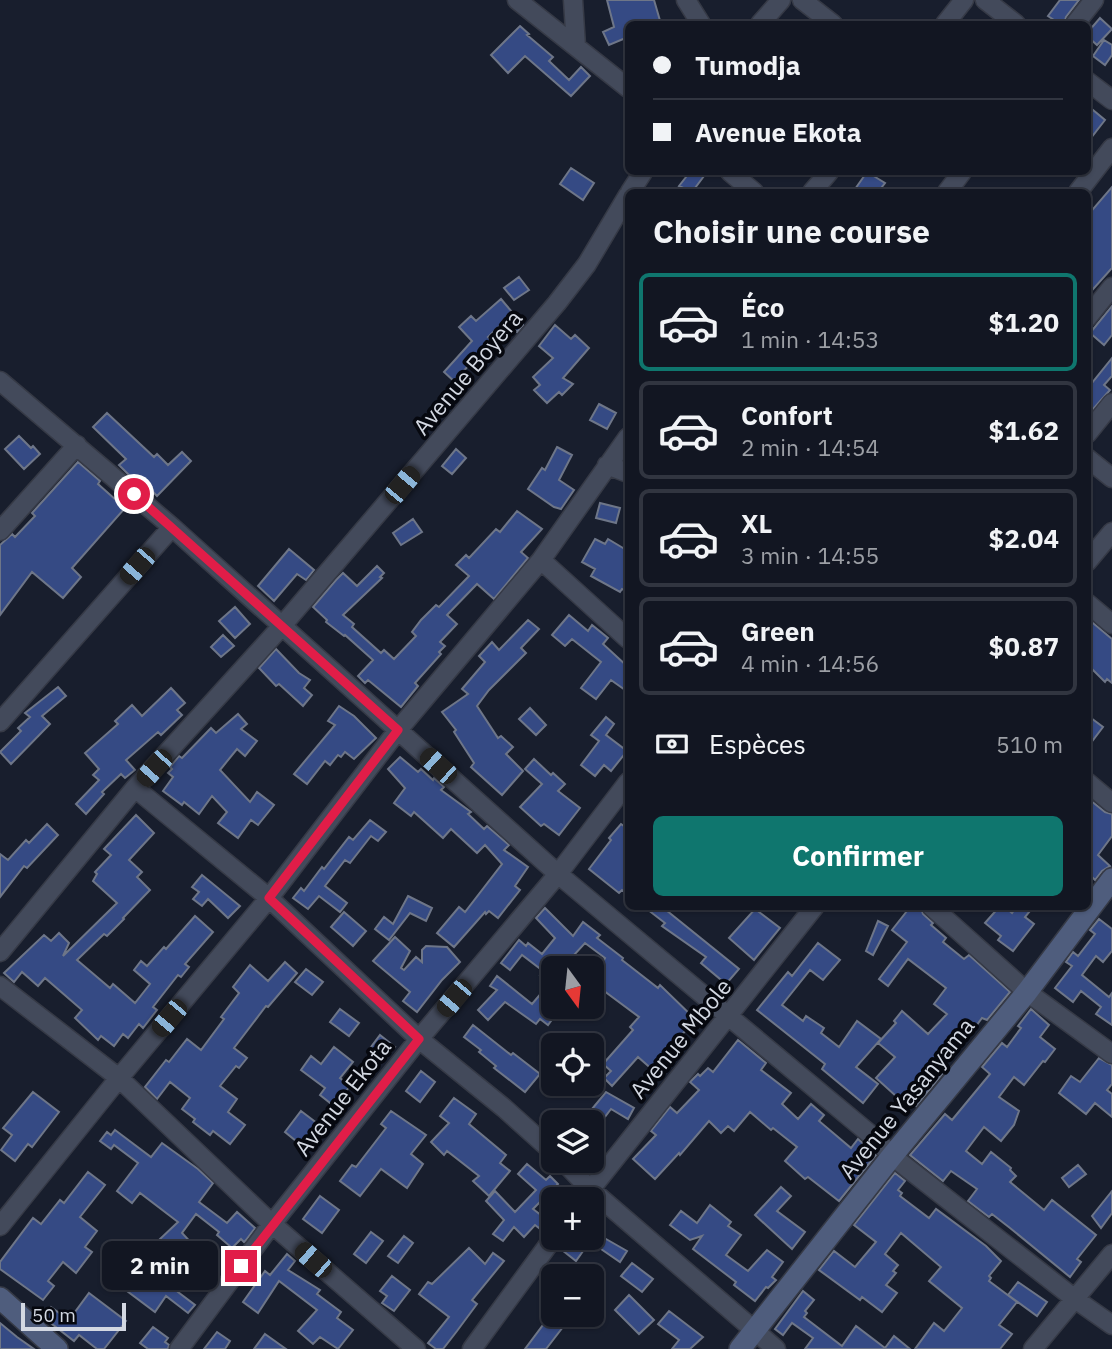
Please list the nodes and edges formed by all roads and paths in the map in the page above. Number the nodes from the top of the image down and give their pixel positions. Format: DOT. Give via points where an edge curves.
graph roads {
  1 [pos="517,0"];
  2 [pos="573,0"];
  3 [pos="686,0"];
  4 [pos="780,0"];
  5 [pos="802,0"];
  6 [pos="964,0"];
  7 [pos="985,0"];
  8 [pos="1094,0"];
  9 [pos="700,21"];
  10 [pos="762,21"];
  11 [pos="829,21"];
  12 [pos="947,21"];
  13 [pos="1012,21"];
  14 [pos="1077,21"];
  15 [pos="576,46"];
  16 [pos="1091,84"];
  17 [pos="625,86"];
  18 [pos="1112,100"];
  19 [pos="1112,148"];
  20 [pos="734,175"];
  21 [pos="826,175"];
  22 [pos="750,189"];
  23 [pos="815,189"];
  24 [pos="1080,189"];
  25 [pos="625,201"];
  26 [pos="1112,287"];
  27 [pos="1091,313"];
  28 [pos="0,381"];
  29 [pos="1112,404"];
  30 [pos="1091,430"];
  31 [pos="625,442"];
  32 [pos="77,445"];
  33 [pos="1091,461"];
  34 [pos="607,465"];
  35 [pos="625,472"];
  36 [pos="1112,478"];
  37 [pos="172,527"];
  38 [pos="0,531"];
  39 [pos="1112,533"];
  40 [pos="1091,557"];
  41 [pos="541,560"];
  42 [pos="1091,606"];
  43 [pos="1112,624"];
  44 [pos="281,627"];
  45 [pos="625,636"];
  46 [pos="0,722"];
  47 [pos="398,730"];
  48 [pos="1091,785"];
  49 [pos="625,786"];
  50 [pos="135,788"];
  51 [pos="1112,803"];
  52 [pos="558,874"];
  53 [pos="1112,879"];
  54 [pos="269,898"];
  55 [pos="1091,907"];
  56 [pos="812,910"];
  57 [pos="935,910"];
  58 [pos="1089,910"];
  59 [pos="0,952"];
  60 [pos="0,986"];
  61 [pos="1027,992"];
  62 [pos="730,1016"];
  63 [pos="419,1039"];
  64 [pos="1112,1054"];
  65 [pos="119,1078"];
  66 [pos="541,1141"];
  67 [pos="892,1156"];
  68 [pos="592,1187"];
  69 [pos="604,1209"];
  70 [pos="272,1224"];
  71 [pos="0,1226"];
  72 [pos="544,1250"];
  73 [pos="1112,1254"];
  74 [pos="0,1298"];
  75 [pos="1074,1299"];
  76 [pos="1112,1325"];
  77 [pos="754,1332"];
  78 [pos="57,1349"];
  79 [pos="179,1349"];
  80 [pos="416,1349"];
  81 [pos="472,1349"];
  82 [pos="740,1349"];
  83 [pos="776,1349"];
  84 [pos="1033,1349"];
  1 -- 15 [label="street"];
  2 -- 15 [label="street"];
  3 -- 9 [label="street"];
  4 -- 10 [label="street"];
  5 -- 11 [label="street"];
  6 -- 12 [label="street"];
  7 -- 13 [label="street"];
  8 -- 14 [label="street"];
  15 -- 17 [label="street"];
  16 -- 18 [label="street"];
  19 -- 24 [label="street"];
  20 -- 22 [label="street"];
  21 -- 23 [label="street"];
  25 -- 44 [label="street, Avenue Boyera" via="557,303"];
  26 -- 27 [label="street"];
  28 -- 32 [label="street"];
  29 -- 30 [label="street"];
  31 -- 34 [label="street"];
  32 -- 37 [label="street"];
  32 -- 38 [label="street"];
  33 -- 36 [label="street"];
  34 -- 35 [label="street"];
  34 -- 41 [label="street"];
  37 -- 44 [label="street"];
  37 -- 46 [label="street"];
  39 -- 40 [label="street"];
  41 -- 45 [label="street"];
  41 -- 47 [label="street"];
  42 -- 43 [label="street"];
  44 -- 47 [label="street"];
  44 -- 50 [label="street, Avenue Boyera"];
  47 -- 52 [label="street"];
  47 -- 54 [label="street"];
  48 -- 51 [label="street"];
  49 -- 52 [label="street, Avenue Ekota"];
  50 -- 54 [label="street"];
  50 -- 59 [label="street, Avenue Boyera"];
  52 -- 62 [label="street"];
  52 -- 63 [label="street, Avenue Ekota"];
  53 -- 55 [label="street, Avenue Yasanyama"];
  54 -- 63 [label="street"];
  54 -- 65 [label="street"];
  56 -- 62 [label="street, Avenue Mbole"];
  57 -- 61 [label="street"];
  58 -- 61 [label="street, Avenue Yasanyama"];
  60 -- 65 [label="street"];
  61 -- 64 [label="street"];
  61 -- 67 [label="street, Avenue Yasanyama"];
  62 -- 67 [label="street"];
  62 -- 68 [label="street, Avenue Mbole"];
  63 -- 66 [label="street"];
  63 -- 70 [label="street, Avenue Ekota"];
  65 -- 70 [label="street"];
  65 -- 71 [label="street"];
  67 -- 75 [label="street"];
  67 -- 77 [label="street, Avenue Yasanyama"];
  69 -- 77 [label="street"];
  70 -- 79 [label="street, Avenue Ekota"];
  70 -- 80 [label="street"];
  72 -- 81 [label="street"];
  73 -- 75 [label="street"];
  74 -- 78 [label="street"];
  75 -- 76 [label="street"];
  75 -- 84 [label="street"];
  77 -- 82 [label="street, Avenue Yasanyama"];
  77 -- 83 [label="street"];
}
